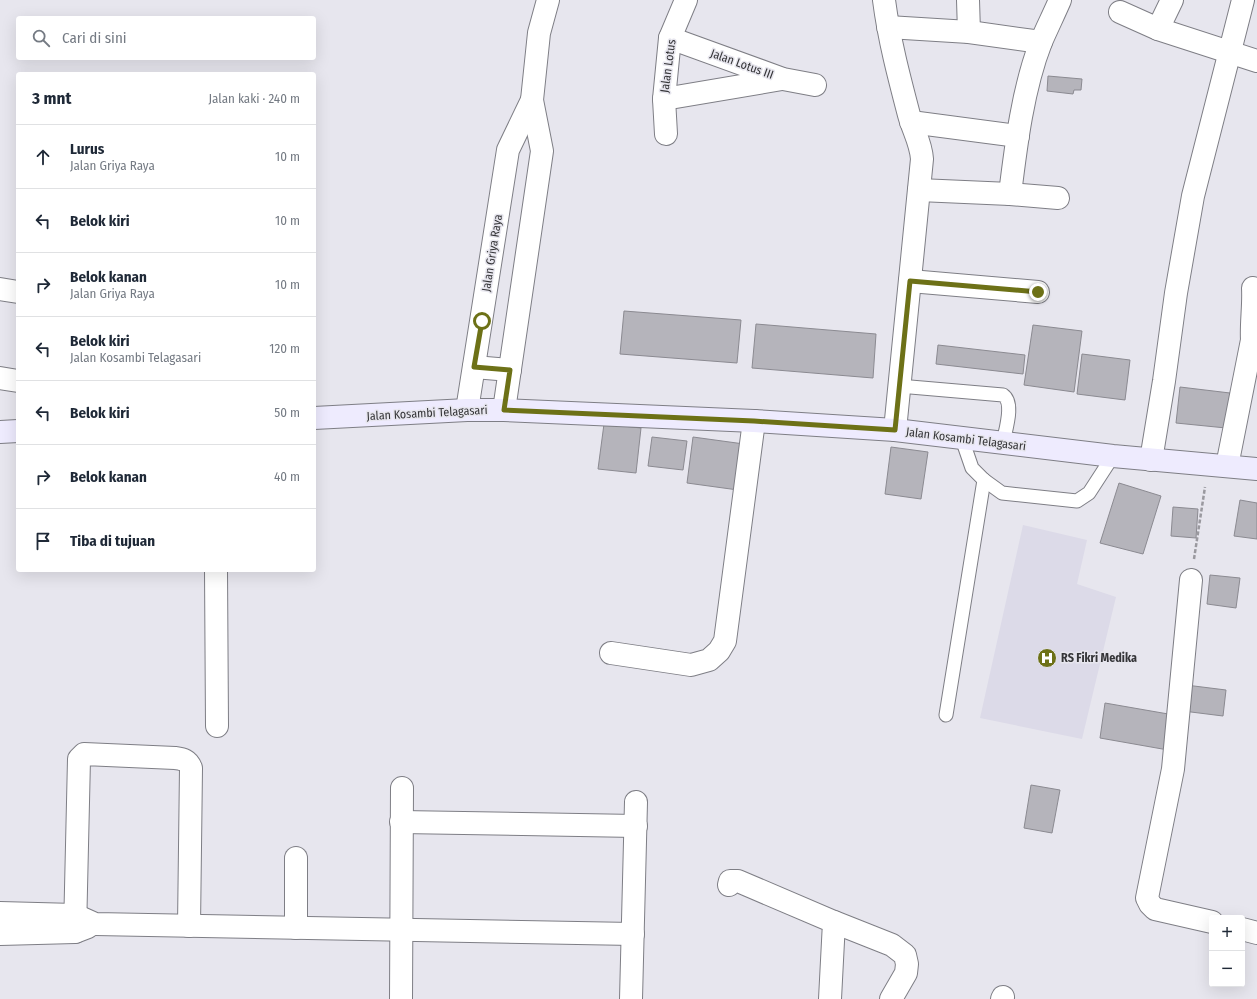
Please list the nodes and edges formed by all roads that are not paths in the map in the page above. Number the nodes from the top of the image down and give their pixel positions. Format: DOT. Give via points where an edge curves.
graph roads {
  1 [pos="548,0"];
  2 [pos="686,0"];
  3 [pos="884,0"];
  4 [pos="968,0"];
  5 [pos="1060,0"];
  6 [pos="1172,0"];
  7 [pos="1243,0"];
  8 [pos="1120,12"];
  9 [pos="888,27"];
  10 [pos="1158,29"];
  11 [pos="969,32"];
  12 [pos="670,38"];
  13 [pos="1041,42"];
  14 [pos="1231,52"];
  15 [pos="1257,61"];
  16 [pos="783,79"];
  17 [pos="814,84"];
  18 [pos="664,99"];
  19 [pos="532,100"];
  20 [pos="911,122"];
  21 [pos="666,134"];
  22 [pos="1018,136"];
  23 [pos="919,190"];
  24 [pos="1010,194"];
  25 [pos="1058,198"];
  26 [pos="910,281"];
  27 [pos="1252,288"];
  28 [pos="0,289"];
  29 [pos="16,292"];
  30 [pos="1038,292"];
  31 [pos="474,367"];
  32 [pos="510,370"];
  33 [pos="0,378"];
  34 [pos="16,381"];
  35 [pos="899,386"];
  36 [pos="467,410"];
  37 [pos="504,410"];
  38 [pos="316,418"];
  39 [pos="754,421"];
  40 [pos="895,430"];
  41 [pos="16,431"];
  42 [pos="0,432"];
  43 [pos="962,439"];
  44 [pos="1003,443"];
  45 [pos="1113,456"];
  46 [pos="1151,460"];
  47 [pos="1218,465"];
  48 [pos="1257,470"];
  49 [pos="984,480"];
  50 [pos="216,572"];
  51 [pos="1191,580"];
  52 [pos="611,653"];
  53 [pos="946,715"];
  54 [pos="217,726"];
  55 [pos="402,788"];
  56 [pos="636,802"];
  57 [pos="401,822"];
  58 [pos="636,826"];
  59 [pos="296,858"];
  60 [pos="729,884"];
  61 [pos="0,913"];
  62 [pos="1209,921"];
  63 [pos="834,922"];
  64 [pos="75,924"];
  65 [pos="189,926"];
  66 [pos="296,928"];
  67 [pos="402,930"];
  68 [pos="1245,930"];
  69 [pos="1257,933"];
  70 [pos="0,934"];
  71 [pos="633,934"];
  72 [pos="401,999"];
  73 [pos="631,999"];
  74 [pos="830,999"];
  75 [pos="891,999"];
  1 -- 19 [label="street, Jalan Griya Raya" via="539,33"];
  2 -- 12 [label="street, Jalan Lotus"];
  3 -- 9 [label="street"];
  4 -- 11 [label="street"];
  5 -- 13 [label="street"];
  6 -- 10 [label="street"];
  7 -- 14 [label="street"];
  8 -- 10 [label="street"];
  9 -- 11 [label="street"];
  9 -- 20 [label="street"];
  10 -- 14 [label="street"];
  11 -- 13 [label="street"];
  12 -- 16 [label="street, Jalan Lotus III"];
  12 -- 18 [label="street, Jalan Lotus"];
  13 -- 22 [label="street" via="1031,73"];
  14 -- 15 [label="street"];
  14 -- 46 [label="street" via="1193,196"];
  16 -- 17 [label="street, Jalan Lotus III"];
  16 -- 18 [label="street"];
  18 -- 21 [label="street, Jalan Lotus"];
  19 -- 31 [label="street, Jalan Griya Raya" via="508,150"];
  19 -- 32 [label="street, Jalan Griya Raya" via="542,151"];
  20 -- 22 [label="street"];
  20 -- 23 [label="street" via="921,150"];
  22 -- 24 [label="street"];
  23 -- 24 [label="street"];
  23 -- 26 [label="street"];
  24 -- 25 [label="street"];
  26 -- 30 [label="street"];
  26 -- 35 [label="street"];
  27 -- 47 [label="street" via="1252,340"];
  28 -- 29 [label="street"];
  31 -- 32 [label="street"];
  31 -- 36 [label="street, Jalan Griya Raya"];
  32 -- 37 [label="street, Jalan Griya Raya"];
  33 -- 34 [label="street"];
  35 -- 40 [label="street"];
  35 -- 44 [label="lane" via="1003,395 1008,400 1010,408"];
  36 -- 37 [label="main road, Jalan Kosambi Telagasari"];
  36 -- 38 [label="main road, Jalan Kosambi Telagasari"];
  37 -- 39 [label="main road, Jalan Kosambi Telagasari"];
  39 -- 40 [label="main road, Jalan Kosambi Telagasari"];
  39 -- 52 [label="street" via="726,641 708,660 691,665"];
  40 -- 43 [label="main road, Jalan Kosambi Telagasari"];
  41 -- 42 [label="main road"];
  43 -- 44 [label="main road, Jalan Kosambi Telagasari"];
  43 -- 49 [label="lane" via="972,468"];
  44 -- 45 [label="main road, Jalan Kosambi Telagasari"];
  45 -- 46 [label="main road, Jalan Kosambi Telagasari"];
  45 -- 49 [label="lane" via="1089,493 1077,501 1002,492"];
  46 -- 47 [label="main road, Jalan Kosambi Telagasari"];
  47 -- 48 [label="main road, Jalan Kosambi Telagasari"];
  49 -- 53 [label="lane"];
  50 -- 54 [label="street"];
  51 -- 62 [label="street" via="1172,769 1147,898 1155,909"];
  55 -- 57 [label="street"];
  56 -- 58 [label="street"];
  57 -- 58 [label="street"];
  57 -- 67 [label="street"];
  58 -- 71 [label="street"];
  59 -- 66 [label="street"];
  60 -- 63 [label="street" via="730,881 738,881"];
  61 -- 64 [label="street"];
  63 -- 74 [label="street"];
  63 -- 75 [label="street" via="892,945 905,955 906,973"];
  64 -- 65 [label="street"];
  64 -- 65 [label="street" via="80,757 89,754 175,758 188,762 191,768"];
  64 -- 70 [label="street"];
  65 -- 66 [label="street"];
  66 -- 67 [label="street"];
  67 -- 71 [label="street"];
  67 -- 72 [label="street"];
  68 -- 69 [label="street"];
  71 -- 73 [label="street"];
}
